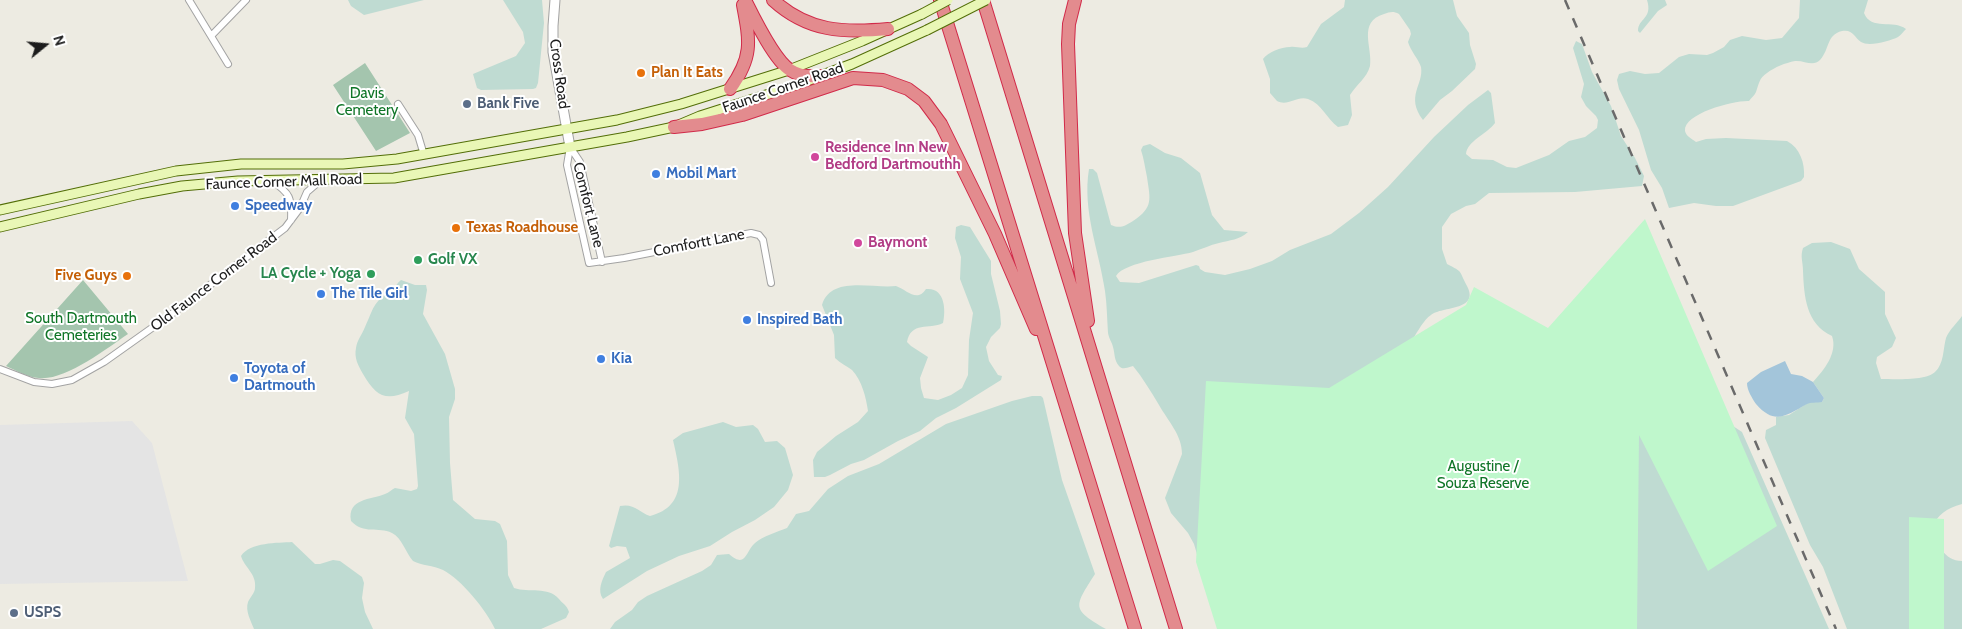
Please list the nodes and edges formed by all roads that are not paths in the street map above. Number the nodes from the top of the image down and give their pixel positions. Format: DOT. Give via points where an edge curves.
graph roads {
  1 [pos="189,0"];
  2 [pos="246,0"];
  3 [pos="555,0"];
  4 [pos="743,0"];
  5 [pos="772,0"];
  6 [pos="940,0"];
  7 [pos="948,0"];
  8 [pos="984,0"];
  9 [pos="1074,0"];
  10 [pos="888,29"];
  11 [pos="212,35"];
  12 [pos="228,64"];
  13 [pos="789,70"];
  14 [pos="820,76"];
  15 [pos="730,89"];
  16 [pos="398,104"];
  17 [pos="674,127"];
  18 [pos="567,130"];
  19 [pos="570,147"];
  20 [pos="424,155"];
  21 [pos="271,180"];
  22 [pos="321,180"];
  23 [pos="0,210"];
  24 [pos="291,221"];
  25 [pos="0,227"];
  26 [pos="602,262"];
  27 [pos="589,263"];
  28 [pos="771,283"];
  29 [pos="1054,365"];
  30 [pos="1095,365"];
  31 [pos="0,369"];
  32 [pos="1134,629"];
  33 [pos="1176,629"];
  1 -- 11 [label="street"];
  2 -- 11 [label="street"];
  3 -- 18 [label="street, Cross Road" via="553,52"];
  4 -- 13 [label="highway"];
  4 -- 15 [label="highway" via="747,57"];
  5 -- 10 [label="highway" via="791,14 820,27 849,32"];
  6 -- 29 [label="highway"];
  7 -- 10 [label="main road, Faunce Corner Road, bridge"];
  8 -- 14 [label="main road, Faunce Corner Road, bridge" via="877,54"];
  8 -- 30 [label="highway"];
  9 -- 30 [label="highway" via="1068,44 1076,233"];
  10 -- 13 [label="main road, Faunce Corner Road"];
  11 -- 12 [label="street"];
  13 -- 14 [label="highway" via="806,76"];
  13 -- 15 [label="main road, Faunce Corner Road"];
  14 -- 17 [label="main road, Faunce Corner Road"];
  15 -- 18 [label="main road, Faunce Corner Road" via="654,112"];
  16 -- 20 [label="street" via="421,140"];
  17 -- 19 [label="main road, Faunce Corner Road"];
  17 -- 29 [label="highway" via="742,115 853,78 883,80 908,89 930,108 944,130 992,226 1028,314"];
  18 -- 19 [label="street, Cross Road"];
  18 -- 20 [label="main road, Faunce Corner Mall Road"];
  19 -- 22 [label="main road, Faunce Corner Mall Road" via="394,178"];
  19 -- 26 [label="street, Comfort Lane" via="580,162"];
  19 -- 27 [label="street, Comfort Lane" via="567,164"];
  20 -- 23 [label="main road, Faunce Corner Mall Road" via="342,164 241,164 185,170"];
  21 -- 22 [label="main road, Faunce Corner Mall Road"];
  21 -- 24 [label="street, Old Faunce Corner Road" via="289,195"];
  21 -- 25 [label="main road, Faunce Corner Mall Road" via="223,181 160,190"];
  22 -- 24 [label="street, Old Faunce Corner Road" via="306,192"];
  24 -- 31 [label="street, Old Faunce Corner Road" via="281,232 126,349 79,376 46,384"];
  26 -- 27 [label="street, Comfortt Lane"];
  26 -- 28 [label="street, Comfortt Lane" via="755,233 764,243"];
  29 -- 32 [label="highway"];
  30 -- 33 [label="highway"];
}
